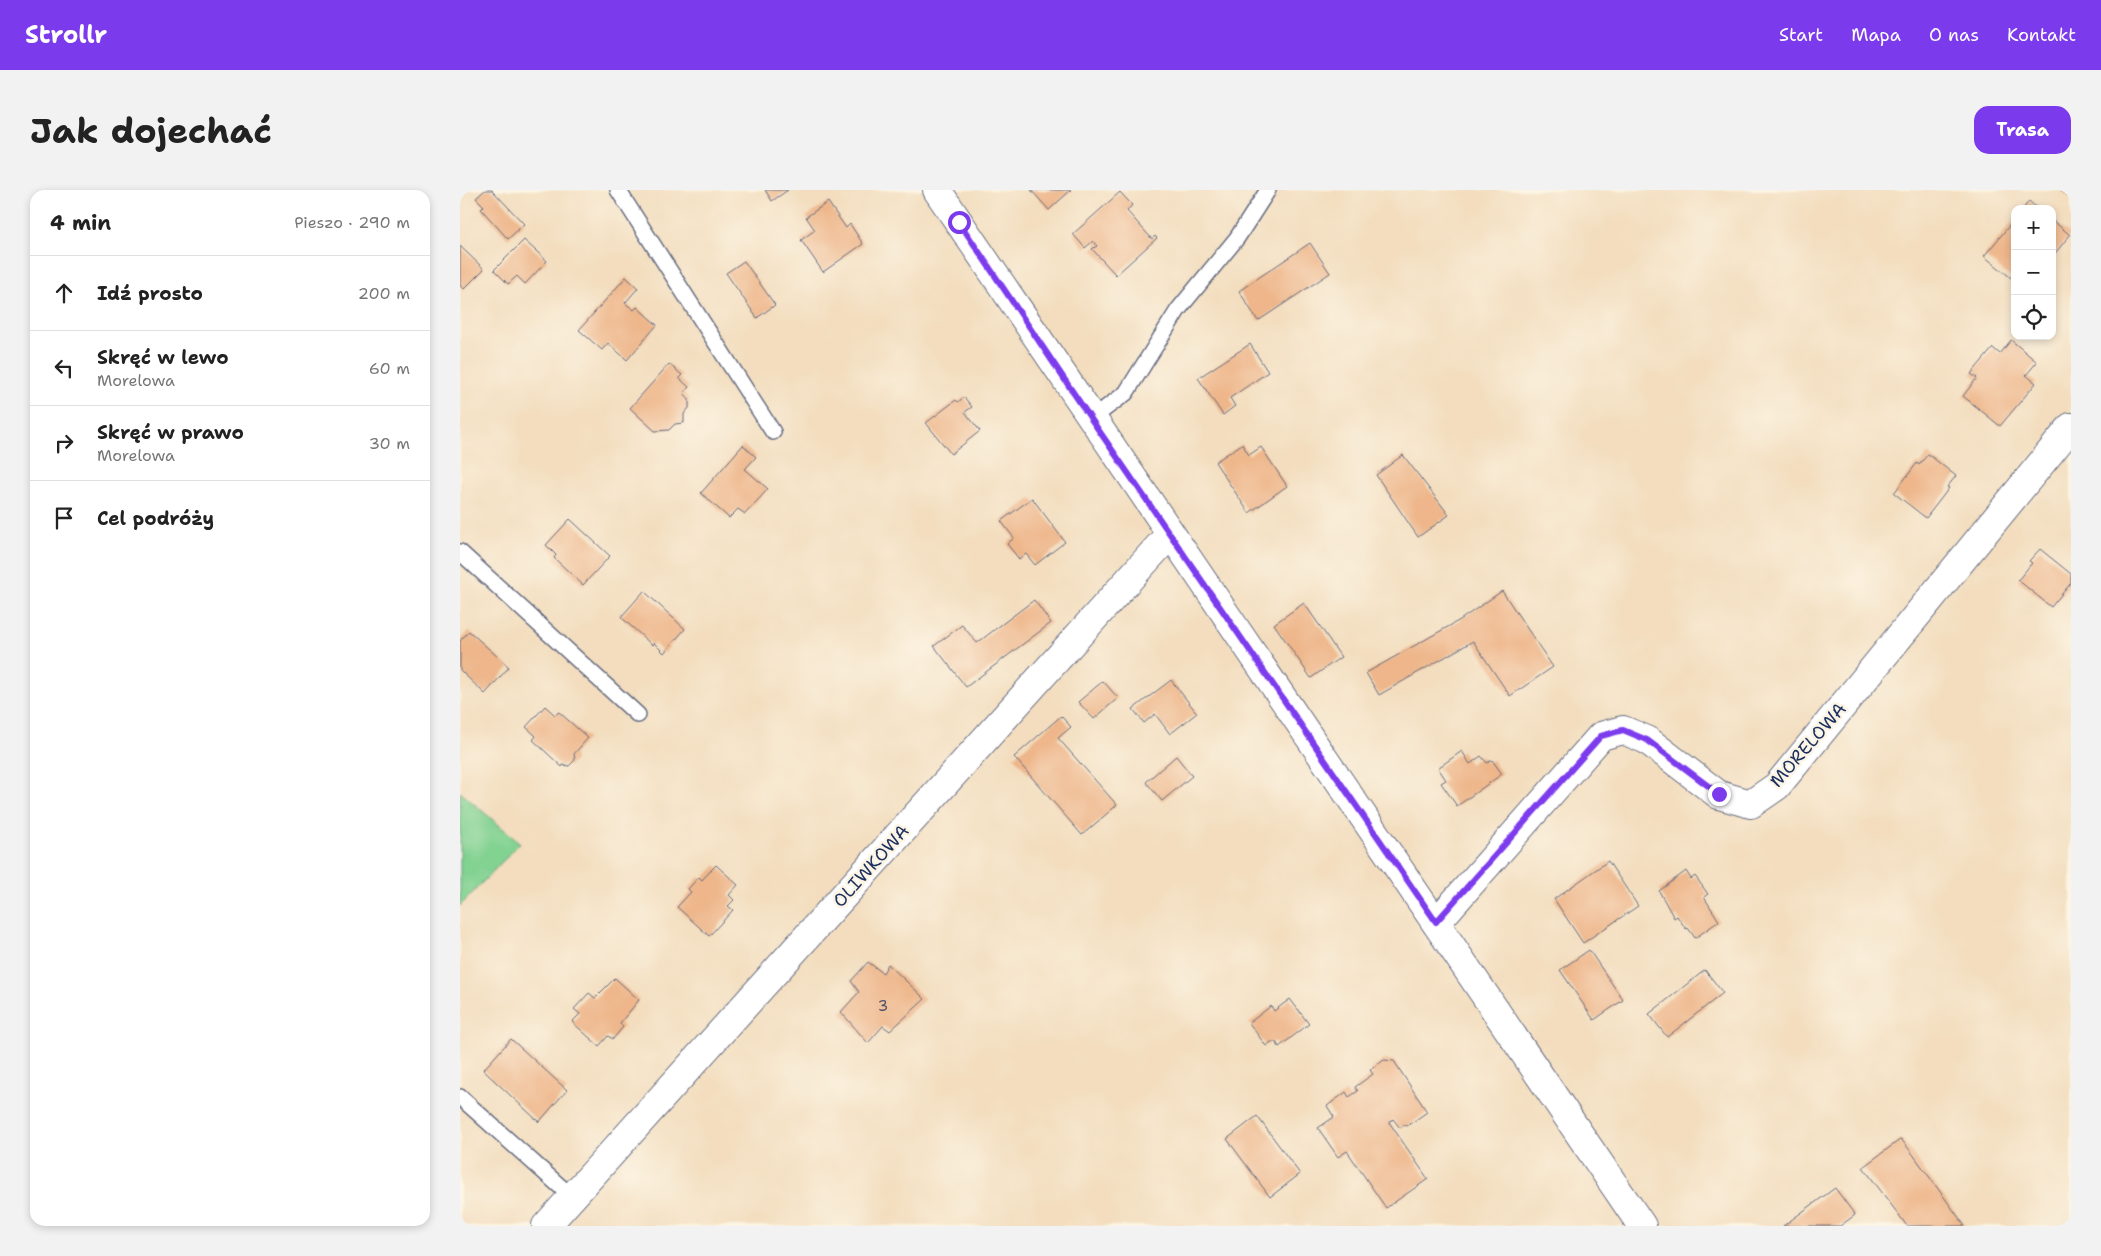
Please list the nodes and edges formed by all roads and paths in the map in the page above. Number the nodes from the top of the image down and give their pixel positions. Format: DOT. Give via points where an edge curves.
graph roads {
  1 [pos="618,190"];
  2 [pos="938,190"];
  3 [pos="1268,190"];
  4 [pos="1091,419"];
  5 [pos="2071,427"];
  6 [pos="773,432"];
  7 [pos="1170,534"];
  8 [pos="460,552"];
  9 [pos="638,715"];
  10 [pos="1436,922"];
  11 [pos="460,1097"];
  12 [pos="572,1198"];
  13 [pos="546,1226"];
  14 [pos="1642,1226"];
  1 -- 6 [label="lane"];
  2 -- 4 [label="street"];
  3 -- 4 [label="lane" via="1238,238 1178,310 1126,393"];
  4 -- 7 [label="street"];
  5 -- 10 [label="street, MORELOWA" via="1777,786 1752,804 1719,794 1647,740 1623,730 1601,736"];
  7 -- 10 [label="street"];
  7 -- 12 [label="street, OLIWKOWA"];
  8 -- 9 [label="lane"];
  10 -- 14 [label="street"];
  11 -- 12 [label="lane"];
  12 -- 13 [label="street, OLIWKOWA"];
}
